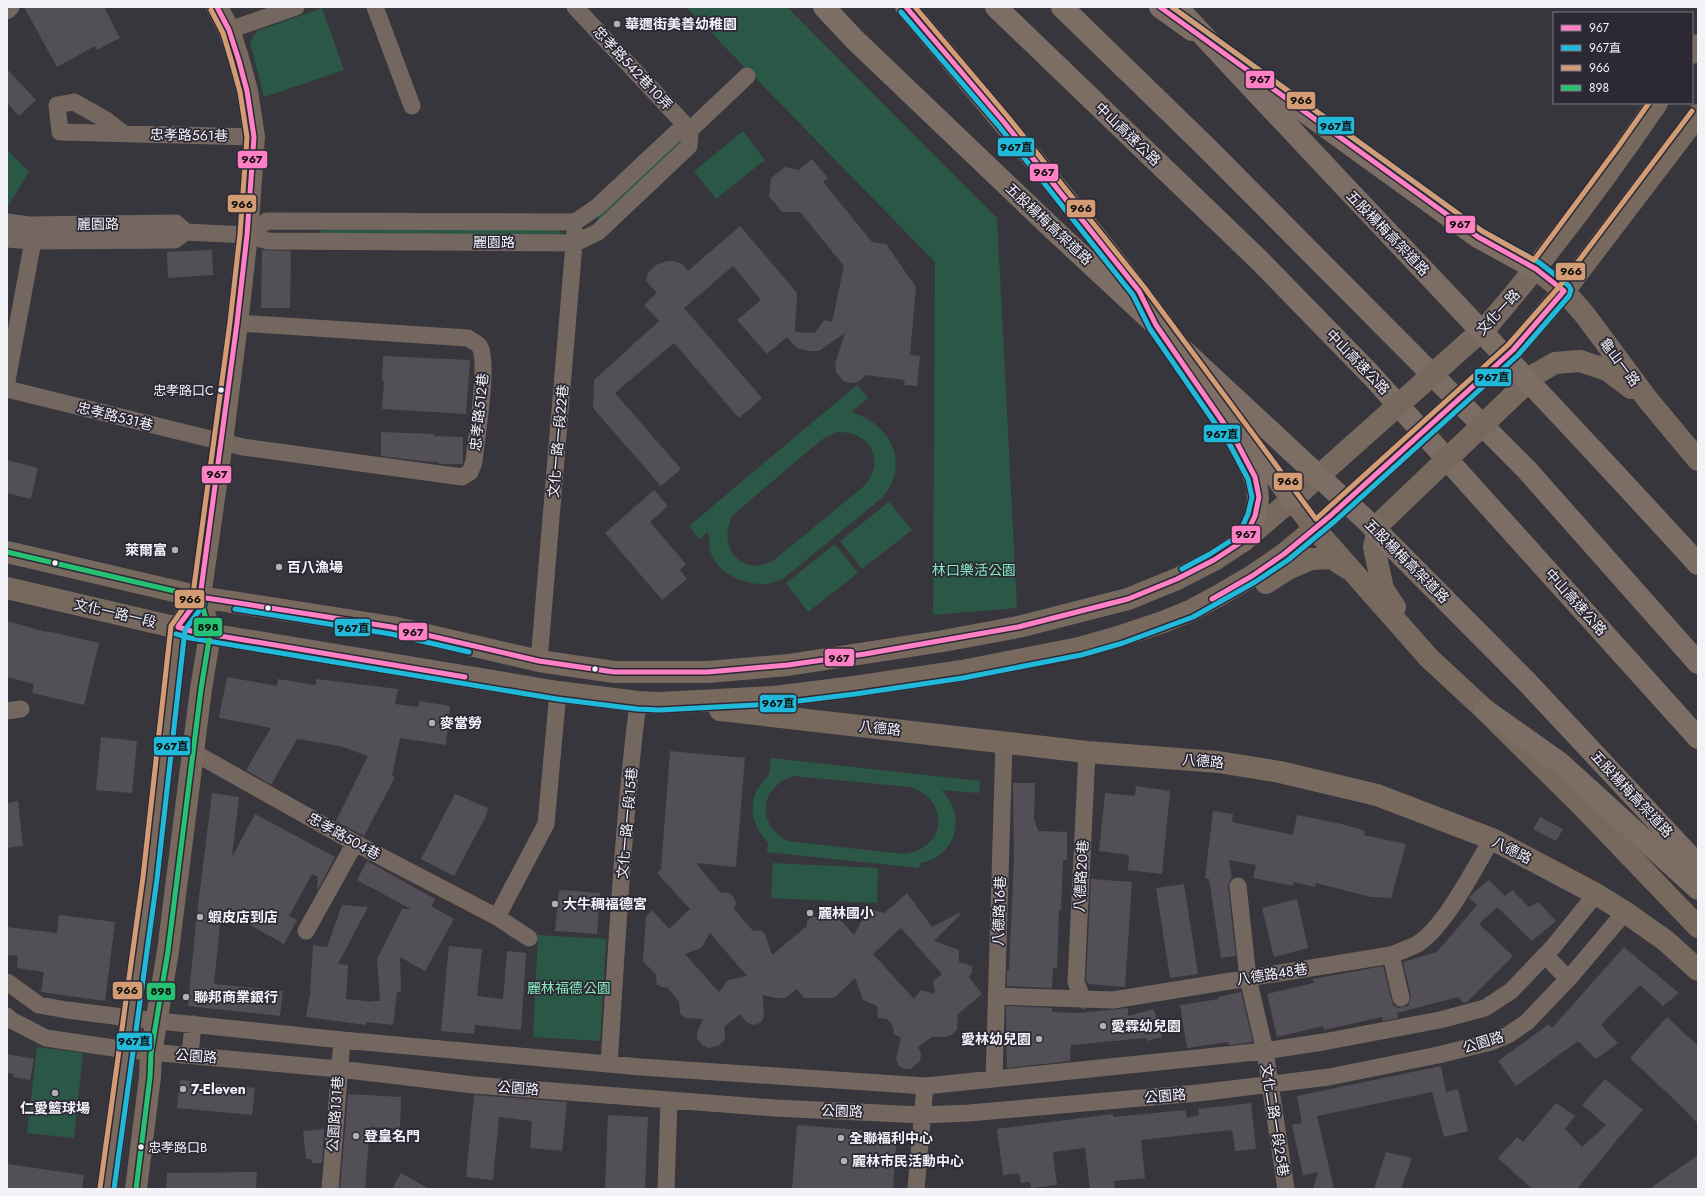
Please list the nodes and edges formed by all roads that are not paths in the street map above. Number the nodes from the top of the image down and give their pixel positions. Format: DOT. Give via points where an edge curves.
graph roads {
  1 [pos="11,7"];
  2 [pos="217,7"];
  3 [pos="296,7"];
  4 [pos="375,7"];
  5 [pos="575,7"];
  6 [pos="824,7"];
  7 [pos="906,7"];
  8 [pos="996,7"];
  9 [pos="1062,7"];
  10 [pos="1160,7"];
  11 [pos="1177,7"];
  12 [pos="7,11"];
  13 [pos="229,30"];
  14 [pos="747,76"];
  15 [pos="1657,104"];
  16 [pos="412,106"];
  17 [pos="1698,115"];
  18 [pos="690,130"];
  19 [pos="124,134"];
  20 [pos="254,137"];
  21 [pos="7,222"];
  22 [pos="575,222"];
  23 [pos="186,232"];
  24 [pos="247,235"];
  25 [pos="7,239"];
  26 [pos="33,241"];
  27 [pos="575,243"];
  28 [pos="1536,269"];
  29 [pos="1138,291"];
  30 [pos="1564,291"];
  31 [pos="237,323"];
  32 [pos="7,381"];
  33 [pos="7,390"];
  34 [pos="1648,400"];
  35 [pos="222,442"];
  36 [pos="1698,460"];
  37 [pos="1298,494"];
  38 [pos="1323,523"];
  39 [pos="1243,541"];
  40 [pos="7,552"];
  41 [pos="1698,564"];
  42 [pos="1353,572"];
  43 [pos="7,588"];
  44 [pos="200,596"];
  45 [pos="1644,600"];
  46 [pos="1163,622"];
  47 [pos="178,627"];
  48 [pos="210,634"];
  49 [pos="1698,653"];
  50 [pos="1429,658"];
  51 [pos="539,661"];
  52 [pos="1698,663"];
  53 [pos="558,692"];
  54 [pos="638,702"];
  55 [pos="659,703"];
  56 [pos="1485,710"];
  57 [pos="1698,738"];
  58 [pos="1004,742"];
  59 [pos="193,752"];
  60 [pos="1087,752"];
  61 [pos="1492,839"];
  62 [pos="355,843"];
  63 [pos="1698,864"];
  64 [pos="1238,886"];
  65 [pos="1698,889"];
  66 [pos="1596,894"];
  67 [pos="1625,912"];
  68 [pos="497,917"];
  69 [pos="1698,927"];
  70 [pos="306,931"];
  71 [pos="529,938"];
  72 [pos="1391,955"];
  73 [pos="1545,955"];
  74 [pos="1698,970"];
  75 [pos="1248,978"];
  76 [pos="1568,979"];
  77 [pos="7,982"];
  78 [pos="996,996"];
  79 [pos="1401,998"];
  80 [pos="1083,1000"];
  81 [pos="39,1005"];
  82 [pos="7,1016"];
  83 [pos="130,1018"];
  84 [pos="155,1020"];
  85 [pos="193,1024"];
  86 [pos="34,1032"];
  87 [pos="342,1040"];
  88 [pos="127,1050"];
  89 [pos="1265,1051"];
  90 [pos="151,1052"];
  91 [pos="190,1055"];
  92 [pos="609,1064"];
  93 [pos="339,1069"];
  94 [pos="994,1079"];
  95 [pos="1269,1084"];
  96 [pos="925,1086"];
  97 [pos="669,1100"];
  98 [pos="922,1115"];
  99 [pos="107,1189"];
  100 [pos="136,1189"];
  101 [pos="330,1189"];
  102 [pos="666,1189"];
  103 [pos="916,1189"];
  104 [pos="1286,1189"];
  1 -- 12 [label="street"];
  2 -- 13 [label="street"];
  3 -- 13 [label="street"];
  4 -- 16 [label="street"];
  5 -- 18 [label="street, 忠孝路542巷10弄"];
  6 -- 63 [label="highway, 五股楊梅高架道路, bridge" via="855,40 1059,234 1369,523 1527,682"];
  7 -- 29 [label="highway" via="1003,121"];
  8 -- 57 [label="highway, 中山高速公路" via="1260,261 1372,376"];
  9 -- 45 [label="highway" via="1207,148 1527,470"];
  10 -- 28 [label="highway" via="1478,236"];
  11 -- 41 [label="highway, 五股楊梅高架道路, bridge" via="1288,128 1587,442"];
  13 -- 20 [label="street" via="247,91"];
  14 -- 18 [label="street"];
  15 -- 28 [label="street, 文化一路"];
  17 -- 30 [label="street"];
  18 -- 22 [label="street" via="676,133 596,207"];
  18 -- 27 [label="street, 麗園路" via="689,146 598,232"];
  19 -- 20 [label="street, 忠孝路561巷"];
  20 -- 24 [label="street"];
  21 -- 23 [label="street, 麗園路" via="29,225 176,223"];
  22 -- 24 [label="street, 麗園路" via="267,221"];
  22 -- 27 [label="street, 文化一路一段22巷"];
  23 -- 24 [label="street, 麗園路"];
  23 -- 26 [label="street, 麗園路" via="175,240"];
  24 -- 27 [label="street, 麗園路" via="268,241"];
  24 -- 31 [label="street"];
  25 -- 26 [label="street, 麗園路"];
  26 -- 32 [label="street"];
  27 -- 51 [label="street, 文化一路一段22巷"];
  28 -- 30 [label="street, 龜山一路"];
  28 -- 37 [label="street, 文化一路, bridge" via="1489,324"];
  29 -- 37 [label="highway"];
  29 -- 39 [label="highway" via="1156,325 1236,441 1255,477 1259,497 1255,516"];
  30 -- 34 [label="street, 龜山一路"];
  30 -- 38 [label="street, bridge" via="1514,350"];
  31 -- 35 [label="street"];
  31 -- 35 [label="street, 忠孝路512巷" via="468,338 480,345 484,372 474,462 470,472 462,477"];
  33 -- 35 [label="street, 忠孝路531巷"];
  34 -- 36 [label="street, 龜山一路"];
  34 -- 50 [label="street, bridge" via="1607,370 1580,361 1555,363 1536,374 1379,524 1374,546 1383,589"];
  35 -- 44 [label="street"];
  37 -- 38 [label="street"];
  37 -- 39 [label="street"];
  38 -- 42 [label="street"];
  38 -- 46 [label="street, 文化一路一段" via="1252,576 1190,611"];
  39 -- 51 [label="street" via="1177,579 1128,599 1018,627 943,641 788,665 708,672 614,672"];
  40 -- 44 [label="street"];
  42 -- 46 [label="street" via="1332,558 1312,559 1288,569 1254,590 1220,606"];
  42 -- 50 [label="street"];
  43 -- 47 [label="street, 文化一路一段"];
  44 -- 47 [label="street"];
  44 -- 48 [label="street"];
  44 -- 51 [label="street" via="392,628"];
  45 -- 49 [label="highway"];
  45 -- 52 [label="highway"];
  46 -- 55 [label="street, 文化一路一段" via="1079,648 962,671 774,696"];
  47 -- 48 [label="street, 文化一路一段"];
  47 -- 83 [label="street" via="150,878"];
  48 -- 53 [label="street, 文化一路一段"];
  48 -- 59 [label="street"];
  50 -- 56 [label="street"];
  53 -- 54 [label="street, 文化一路一段"];
  53 -- 68 [label="street" via="546,824"];
  54 -- 55 [label="street, 文化一路一段"];
  54 -- 92 [label="street, 文化一路一段15巷" via="618,926"];
  55 -- 58 [label="street, 八德路"];
  56 -- 65 [label="highway" via="1560,763"];
  56 -- 69 [label="street"];
  58 -- 60 [label="street, 八德路"];
  58 -- 78 [label="street, 八德路16巷"];
  59 -- 62 [label="street, 忠孝路504巷"];
  59 -- 84 [label="street" via="168,950"];
  60 -- 61 [label="street, 八德路" via="1218,762 1280,772 1377,794"];
  60 -- 80 [label="street, 八德路20巷" via="1076,982"];
  61 -- 66 [label="street, 八德路"];
  61 -- 72 [label="street, 八德路48巷" via="1452,906 1434,929 1419,942"];
  62 -- 68 [label="street, 忠孝路504巷"];
  62 -- 70 [label="street"];
  64 -- 75 [label="street, 文化二路一段25巷"];
  66 -- 67 [label="street, 八德路"];
  66 -- 73 [label="street"];
  67 -- 74 [label="street, 八德路" via="1666,941"];
  67 -- 76 [label="street, 公園路"];
  68 -- 71 [label="street, 忠孝路504巷"];
  72 -- 75 [label="street, 八德路48巷"];
  72 -- 79 [label="street"];
  73 -- 76 [label="street"];
  73 -- 89 [label="street" via="1510,991 1485,1008 1440,1020"];
  75 -- 80 [label="street, 八德路48巷" via="1113,1000"];
  75 -- 89 [label="street, 文化二路一段25巷"];
  76 -- 95 [label="street, 公園路" via="1527,1022 1508,1036 1491,1042 1329,1077"];
  77 -- 81 [label="street"];
  78 -- 80 [label="street, 八德路48巷"];
  78 -- 94 [label="street, 八德路16巷"];
  81 -- 83 [label="street"];
  81 -- 86 [label="street"];
  82 -- 86 [label="street, 公園路"];
  83 -- 84 [label="street"];
  83 -- 88 [label="street"];
  84 -- 85 [label="street"];
  84 -- 90 [label="street"];
  85 -- 87 [label="street"];
  85 -- 91 [label="street"];
  86 -- 88 [label="street, 公園路" via="46,1038"];
  87 -- 92 [label="street"];
  87 -- 93 [label="street, 公園路131巷"];
  88 -- 90 [label="street, 公園路"];
  88 -- 99 [label="street"];
  89 -- 94 [label="street"];
  89 -- 95 [label="street, 文化二路一段25巷"];
  90 -- 91 [label="street, 公園路"];
  90 -- 100 [label="street"];
  91 -- 93 [label="street, 公園路"];
  92 -- 96 [label="street"];
  93 -- 97 [label="street, 公園路" via="474,1085"];
  93 -- 101 [label="street, 公園路131巷"];
  94 -- 96 [label="street"];
  95 -- 98 [label="street, 公園路" via="1067,1105"];
  95 -- 104 [label="street, 文化二路一段25巷"];
  96 -- 98 [label="street"];
  97 -- 98 [label="street, 公園路"];
  97 -- 102 [label="street"];
  98 -- 103 [label="street"];
}
